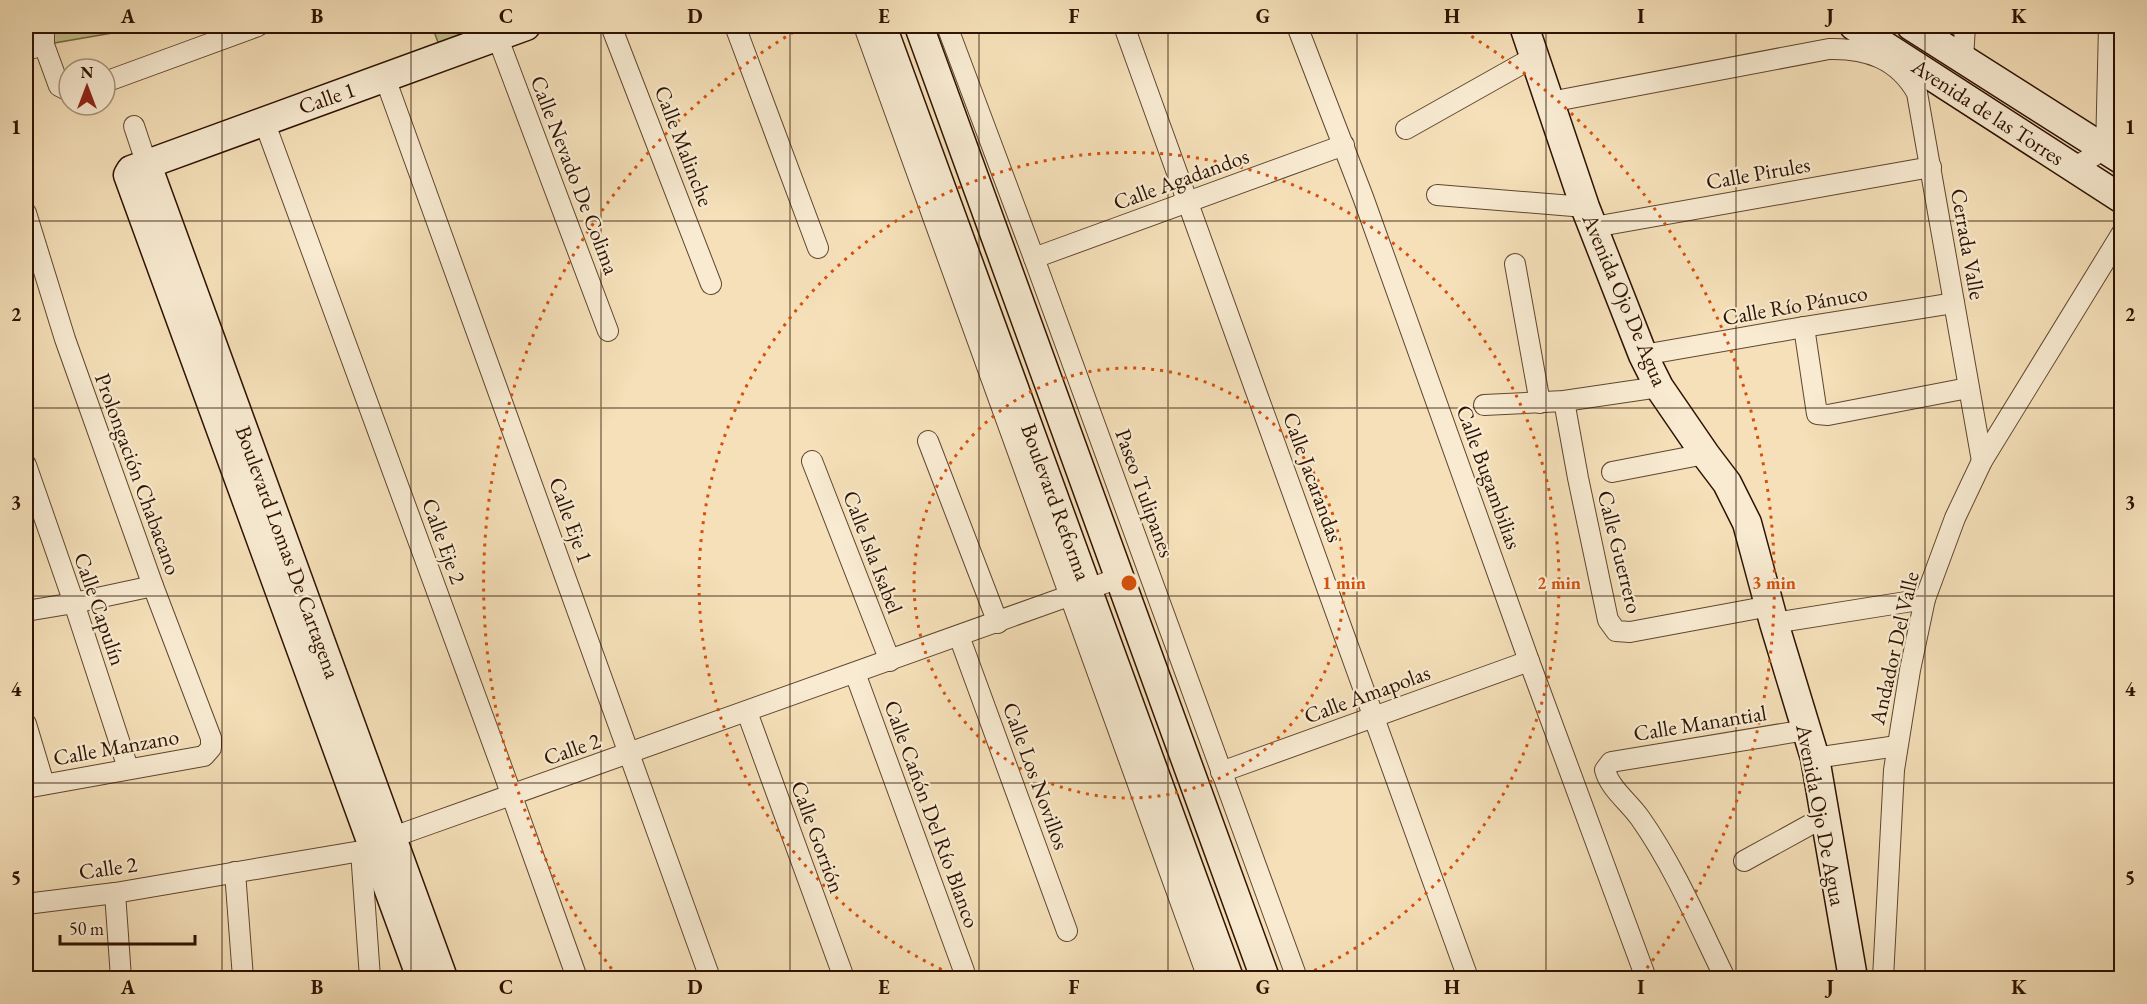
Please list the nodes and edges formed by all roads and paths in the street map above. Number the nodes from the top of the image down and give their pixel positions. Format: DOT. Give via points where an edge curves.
graph roads {
  1 [pos="258,26"];
  2 [pos="526,26"];
  3 [pos="612,26"];
  4 [pos="735,26"];
  5 [pos="864,26"];
  6 [pos="882,26"];
  7 [pos="919,26"];
  8 [pos="947,26"];
  9 [pos="1124,26"];
  10 [pos="1297,26"];
  11 [pos="1524,26"];
  12 [pos="1854,26"];
  13 [pos="1911,26"];
  14 [pos="1965,26"];
  15 [pos="2109,26"];
  16 [pos="497,36"];
  17 [pos="38,40"];
  18 [pos="1534,57"];
  19 [pos="1963,59"];
  20 [pos="117,78"];
  21 [pos="385,78"];
  22 [pos="57,82"];
  23 [pos="1550,102"];
  24 [pos="264,121"];
  25 [pos="134,126"];
  26 [pos="1406,129"];
  27 [pos="1344,145"];
  28 [pos="2116,149"];
  29 [pos="1931,167"];
  30 [pos="2074,168"];
  31 [pos="138,169"];
  32 [pos="1437,195"];
  33 [pos="2121,199"];
  34 [pos="1188,203"];
  35 [pos="26,213"];
  36 [pos="1590,217"];
  37 [pos="2121,232"];
  38 [pos="818,248"];
  39 [pos="1034,258"];
  40 [pos="1515,264"];
  41 [pos="711,284"];
  42 [pos="1954,303"];
  43 [pos="1804,327"];
  44 [pos="608,331"];
  45 [pos="1643,356"];
  46 [pos="1659,387"];
  47 [pos="1968,388"];
  48 [pos="1564,401"];
  49 [pos="1540,403"];
  50 [pos="1484,405"];
  51 [pos="928,441"];
  52 [pos="1705,454"];
  53 [pos="812,461"];
  54 [pos="1982,461"];
  55 [pos="26,465"];
  56 [pos="1612,472"];
  57 [pos="1119,578"];
  58 [pos="153,586"];
  59 [pos="1079,593"];
  60 [pos="1925,599"];
  61 [pos="74,603"];
  62 [pos="26,611"];
  63 [pos="1772,614"];
  64 [pos="998,622"];
  65 [pos="959,636"];
  66 [pos="890,661"];
  67 [pos="1529,661"];
  68 [pos="855,673"];
  69 [pos="747,711"];
  70 [pos="1374,717"];
  71 [pos="26,724"];
  72 [pos="1806,730"];
  73 [pos="1897,746"];
  74 [pos="211,748"];
  75 [pos="630,753"];
  76 [pos="1815,758"];
  77 [pos="128,768"];
  78 [pos="1221,772"];
  79 [pos="34,786"];
  80 [pos="512,795"];
  81 [pos="1824,818"];
  82 [pos="376,845"];
  83 [pos="1744,861"];
  84 [pos="235,872"];
  85 [pos="116,892"];
  86 [pos="26,904"];
  87 [pos="1067,932"];
  88 [pos="964,971"];
  89 [pos="121,978"];
  90 [pos="243,978"];
  91 [pos="370,978"];
  92 [pos="421,978"];
  93 [pos="443,978"];
  94 [pos="577,978"];
  95 [pos="710,978"];
  96 [pos="844,978"];
  97 [pos="1208,978"];
  98 [pos="1229,978"];
  99 [pos="1265,978"];
  100 [pos="1297,978"];
  101 [pos="1468,978"];
  102 [pos="1646,978"];
  103 [pos="1725,978"];
  104 [pos="1852,978"];
  105 [pos="1883,978"];
  1 -- 20 [label="street"];
  2 -- 16 [label="main road, Calle 1"];
  3 -- 41 [label="street, Calle Malinche"];
  4 -- 38 [label="street"];
  5 -- 59 [label="street"];
  6 -- 59 [label="main road, Boulevard Reforma"];
  7 -- 57 [label="main road, Boulevard Reforma"];
  8 -- 39 [label="street, Paseo Tulipanes"];
  9 -- 34 [label="street, Calle Jacarandas"];
  10 -- 27 [label="street, Calle Bugambilias"];
  11 -- 18 [label="main road, Avenida Ojo De Agua"];
  12 -- 30 [label="main road, Avenida de las Torres"];
  13 -- 19 [label="main road, Avenida de las Torres"];
  14 -- 19 [label="street"];
  15 -- 28 [label="street"];
  16 -- 21 [label="main road, Calle 1"];
  16 -- 44 [label="street, Calle Nevado De Colima"];
  17 -- 22 [label="street"];
  18 -- 23 [label="main road, Avenida Ojo De Agua"];
  18 -- 26 [label="street"];
  19 -- 28 [label="main road, Avenida de las Torres"];
  21 -- 24 [label="main road, Calle 1"];
  21 -- 75 [label="street, Calle Eje 1"];
  23 -- 29 [label="street, Cerrada Valle" via="1851,48 1875,55 1909,78 1917,93"];
  23 -- 36 [label="main road, Avenida Ojo De Agua"];
  24 -- 31 [label="main road, Calle 1"];
  24 -- 80 [label="street, Calle Eje 2"];
  25 -- 31 [label="street, Boulevard Lomas De Cartagena"];
  27 -- 34 [label="street, Calle Agadandos"];
  27 -- 67 [label="street, Calle Bugambilias"];
  28 -- 30 [label="street"];
  29 -- 36 [label="street, Calle Pirules"];
  29 -- 42 [label="street, Cerrada Valle"];
  30 -- 33 [label="main road, Avenida de las Torres"];
  31 -- 82 [label="main road, Boulevard Lomas De Cartagena" via="250,477"];
  32 -- 36 [label="street, Calle Pirules"];
  34 -- 39 [label="street, Calle Agadandos"];
  34 -- 70 [label="street, Calle Jacarandas"];
  35 -- 58 [label="street, Prolongación Chabacano" via="65,339"];
  36 -- 45 [label="main road, Avenida Ojo De Agua"];
  37 -- 54 [label="street, Andador Del Valle"];
  39 -- 78 [label="street, Paseo Tulipanes"];
  40 -- 49 [label="street"];
  42 -- 43 [label="street, Calle Río Pánuco"];
  42 -- 47 [label="street, Cerrada Valle"];
  43 -- 45 [label="street, Calle Río Pánuco"];
  43 -- 47 [label="street" via="1816,414 1828,415"];
  45 -- 46 [label="main road, Avenida Ojo De Agua"];
  46 -- 48 [label="street"];
  46 -- 52 [label="main road, Avenida Ojo De Agua"];
  47 -- 54 [label="street, Cerrada Valle"];
  48 -- 49 [label="street"];
  48 -- 63 [label="street, Calle Guerrero" via="1608,620 1616,631"];
  49 -- 50 [label="street"];
  51 -- 64 [label="street"];
  52 -- 56 [label="street"];
  52 -- 63 [label="main road, Avenida Ojo De Agua" via="1727,483 1747,523"];
  53 -- 66 [label="street, Calle Isla Isabel"];
  54 -- 60 [label="street, Andador Del Valle" via="1955,518"];
  55 -- 61 [label="street, Calle Capulín"];
  57 -- 59 [label="street, Calle 2"];
  57 -- 99 [label="main road, Boulevard Reforma"];
  58 -- 61 [label="street"];
  58 -- 74 [label="street, Prolongación Chabacano" via="211,738"];
  59 -- 64 [label="street, Calle 2"];
  59 -- 97 [label="street"];
  59 -- 98 [label="main road, Boulevard Reforma"];
  60 -- 63 [label="street"];
  60 -- 73 [label="street, Andador Del Valle"];
  61 -- 62 [label="street"];
  61 -- 77 [label="street, Calle Capulín"];
  63 -- 72 [label="main road, Avenida Ojo De Agua"];
  64 -- 65 [label="street, Calle 2"];
  65 -- 66 [label="street, Calle 2"];
  65 -- 87 [label="street, Calle Los Novillos"];
  66 -- 68 [label="street, Calle 2"];
  67 -- 70 [label="street, Calle Amapolas"];
  67 -- 102 [label="street, Calle Bugambilias"];
  68 -- 69 [label="street, Calle 2"];
  68 -- 88 [label="street, Calle Cañón Del Río Blanco"];
  69 -- 75 [label="street, Calle 2"];
  69 -- 96 [label="street, Calle Gorrión"];
  70 -- 78 [label="street, Calle Amapolas"];
  70 -- 101 [label="street, Calle Jacarandas"];
  71 -- 79 [label="street"];
  72 -- 76 [label="main road, Avenida Ojo De Agua"];
  72 -- 103 [label="street, Calle Manantial" via="1611,762 1605,770 1607,779 1640,818 1683,891"];
  73 -- 76 [label="street"];
  73 -- 105 [label="street, Andador Del Valle"];
  74 -- 77 [label="street, Calle Manzano" via="204,756"];
  75 -- 80 [label="street, Calle 2"];
  75 -- 95 [label="street, Calle Eje 1"];
  76 -- 81 [label="main road, Avenida Ojo De Agua"];
  77 -- 79 [label="street, Calle Manzano"];
  78 -- 100 [label="street, Paseo Tulipanes"];
  80 -- 82 [label="street, Calle 2"];
  80 -- 94 [label="street, Calle Eje 2"];
  81 -- 83 [label="street"];
  81 -- 104 [label="main road, Avenida Ojo De Agua"];
  82 -- 84 [label="street, Calle 2"];
  82 -- 91 [label="street"];
  82 -- 92 [label="main road, Boulevard Lomas De Cartagena"];
  82 -- 93 [label="main road, Boulevard Lomas De Cartagena"];
  84 -- 85 [label="street, Calle 2"];
  84 -- 90 [label="street"];
  85 -- 86 [label="street, Calle 2"];
  85 -- 89 [label="street"];
}
